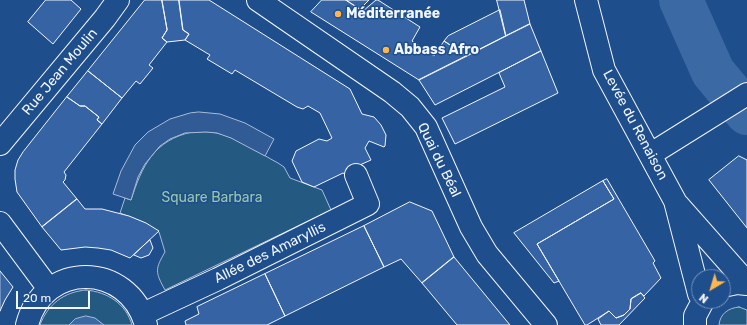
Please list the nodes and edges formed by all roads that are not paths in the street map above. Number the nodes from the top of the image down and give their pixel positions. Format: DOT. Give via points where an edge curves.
graph roads {
  1 [pos="118,0"];
  2 [pos="258,0"];
  3 [pos="586,0"];
  4 [pos="747,94"];
  5 [pos="0,144"];
  6 [pos="651,154"];
  7 [pos="356,176"];
  8 [pos="675,201"];
  9 [pos="0,223"];
  10 [pos="691,280"];
  11 [pos="731,284"];
  12 [pos="747,284"];
  13 [pos="50,289"];
  14 [pos="145,320"];
  15 [pos="27,325"];
  16 [pos="546,325"];
  1 -- 5 [label="street, Rue Jean Moulin"];
  2 -- 16 [label="street, Quai du Béal" via="410,107 426,127 471,226 487,254"];
  3 -- 6 [label="street, Levée du Renaison" via="604,70"];
  4 -- 6 [label="street"];
  6 -- 8 [label="street, Levée du Renaison"];
  7 -- 14 [label="street, Allée des Amaryllis" via="368,204 218,279"];
  8 -- 10 [label="street, Levée du Renaison"];
  8 -- 12 [label="street, Levée du Renaison"];
  9 -- 13 [label="street"];
  11 -- 12 [label="street"];
  13 -- 14 [label="street" via="71,279 83,277 107,280 129,294 137,303"];
  13 -- 15 [label="street" via="38,300 29,315"];
}
